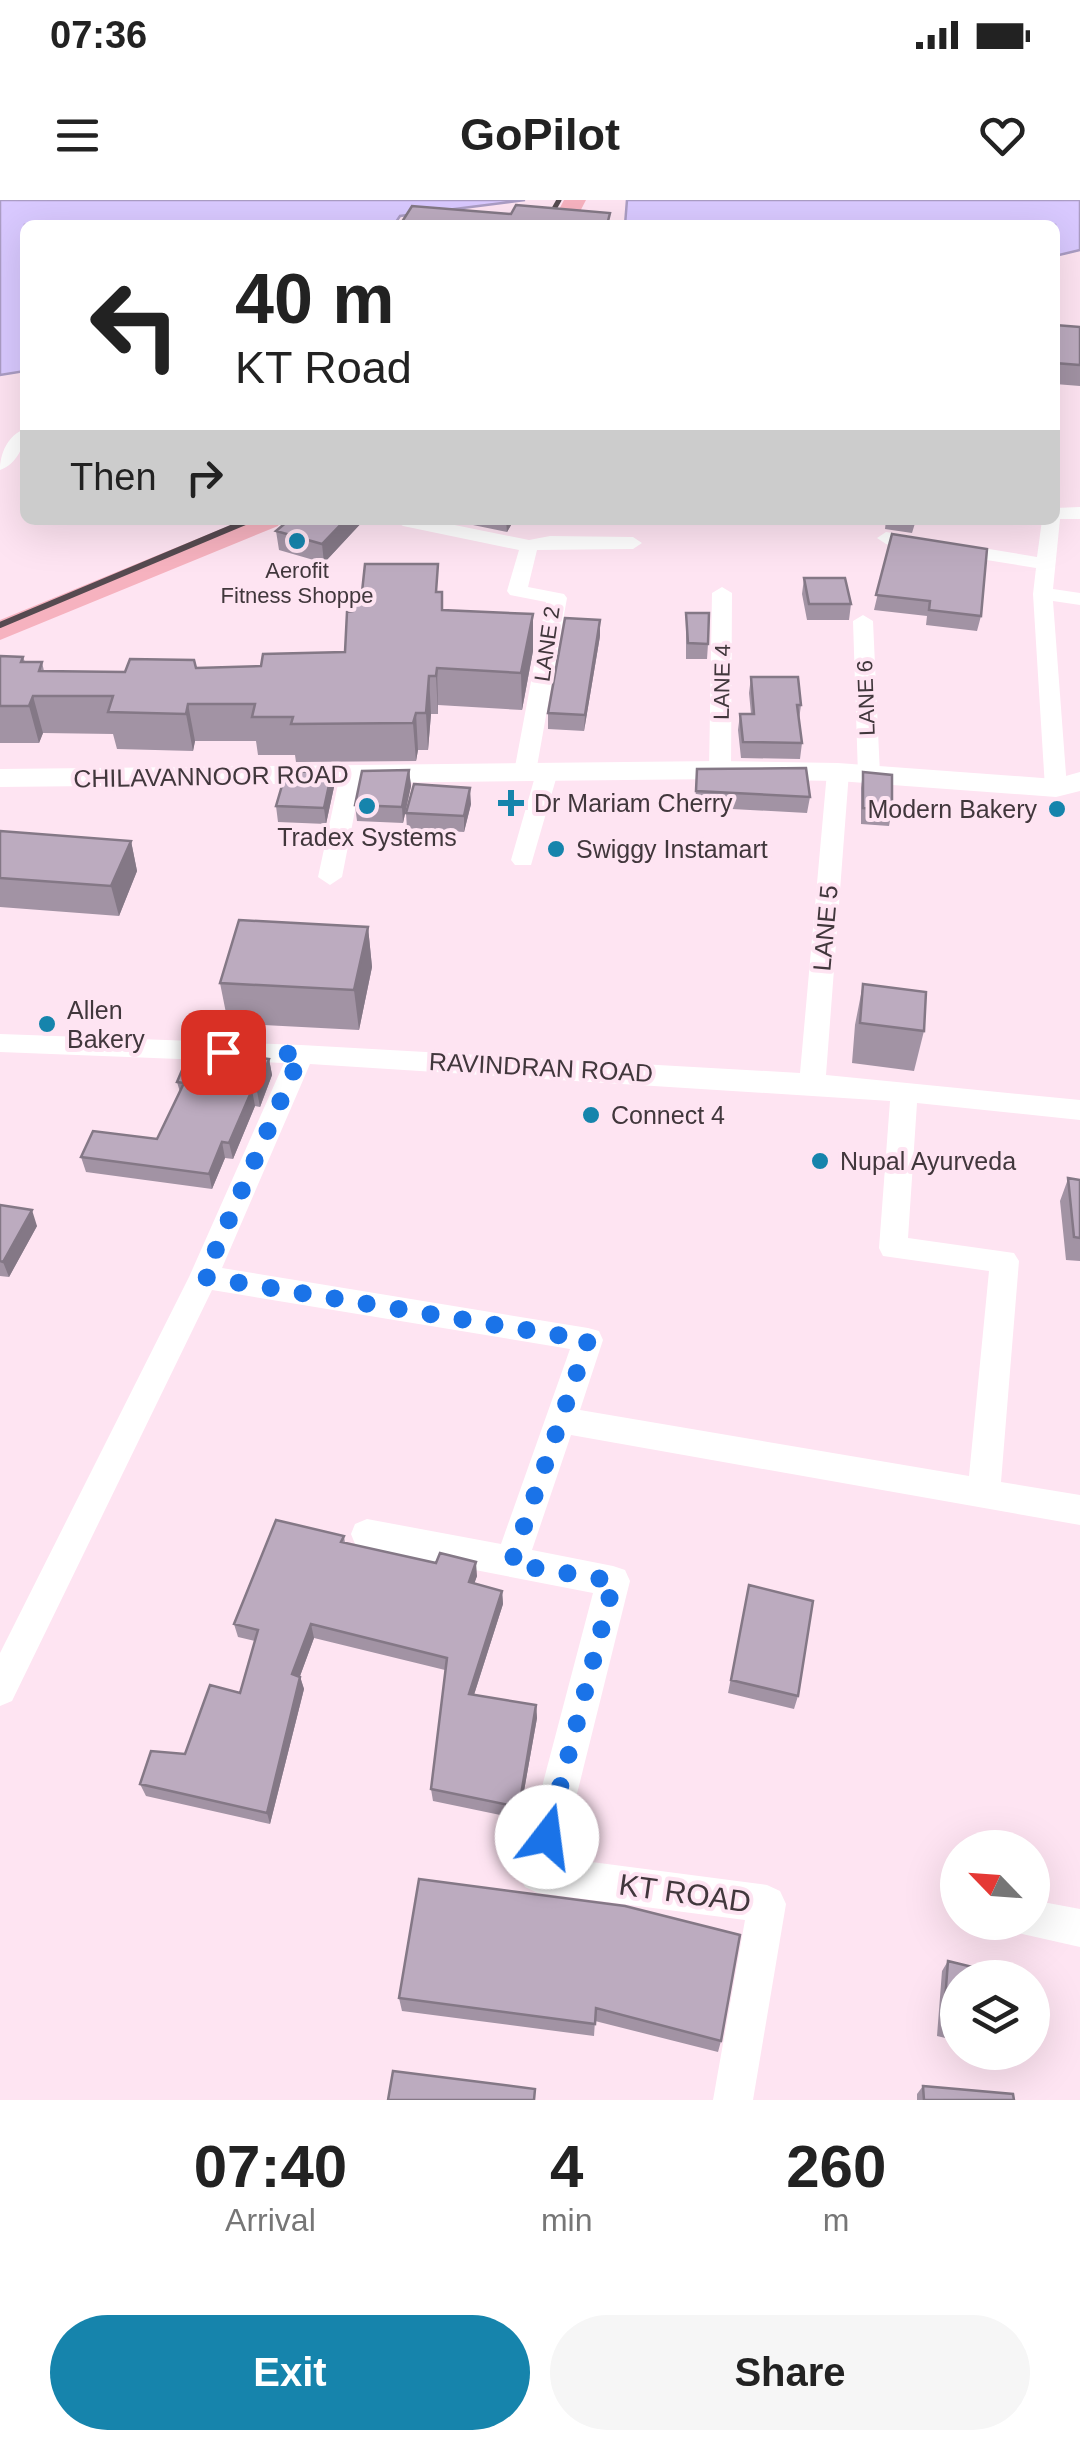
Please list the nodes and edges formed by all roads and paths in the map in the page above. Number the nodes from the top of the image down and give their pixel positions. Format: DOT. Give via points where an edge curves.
graph roads {
  1 [pos="20,440"];
  2 [pos="0,465"];
  3 [pos="209,525"];
  4 [pos="256,525"];
  5 [pos="427,525"];
  6 [pos="1052,525"];
  7 [pos="886,538"];
  8 [pos="633,543"];
  9 [pos="529,546"];
  10 [pos="1046,564"];
  11 [pos="722,593"];
  12 [pos="1043,594"];
  13 [pos="1080,599"];
  14 [pos="0,612"];
  15 [pos="863,621"];
  16 [pos="0,631"];
  17 [pos="720,770"];
  18 [pos="536,772"];
  19 [pos="838,772"];
  20 [pos="352,775"];
  21 [pos="869,775"];
  22 [pos="0,778"];
  23 [pos="1068,785"];
  24 [pos="523,860"];
  25 [pos="330,878"];
  26 [pos="0,1043"];
  27 [pos="301,1054"];
  28 [pos="812,1083"];
  29 [pos="904,1094"];
  30 [pos="1080,1110"];
  31 [pos="204,1277"];
  32 [pos="562,1420"];
  33 [pos="984,1492"];
  34 [pos="1080,1510"];
  35 [pos="367,1534"];
  36 [pos="511,1564"];
  37 [pos="0,1689"];
  38 [pos="1050,1922"];
  39 [pos="1080,1928"];
  40 [pos="733,2100"];
  1 -- 2 [label="street"];
  3 -- 14 [label="main road"];
  4 -- 16 [label="main road"];
  5 -- 9 [label="street"];
  6 -- 10 [label="street"];
  7 -- 10 [label="street"];
  8 -- 9 [label="street"];
  9 -- 18 [label="street, LANE 2" via="517,591 557,598"];
  10 -- 12 [label="street"];
  11 -- 17 [label="street, LANE 4"];
  12 -- 13 [label="street"];
  12 -- 23 [label="street"];
  15 -- 21 [label="street, LANE 6"];
  17 -- 18 [label="street, CHILAVANNOOR ROAD"];
  17 -- 19 [label="street, CHILAVANNOOR ROAD"];
  18 -- 20 [label="street, CHILAVANNOOR ROAD"];
  18 -- 24 [label="street"];
  19 -- 21 [label="street, CHILAVANNOOR ROAD"];
  19 -- 28 [label="street, LANE 5"];
  20 -- 22 [label="street, CHILAVANNOOR ROAD"];
  20 -- 25 [label="street"];
  21 -- 23 [label="street, CHILAVANNOOR ROAD"];
  26 -- 27 [label="street, RAVINDRAN ROAD"];
  27 -- 28 [label="street, RAVINDRAN ROAD"];
  27 -- 31 [label="street"];
  28 -- 29 [label="street, RAVINDRAN ROAD"];
  29 -- 30 [label="street, RAVINDRAN ROAD"];
  29 -- 33 [label="street" via="894,1248 1004,1262"];
  31 -- 32 [label="street" via="588,1340"];
  31 -- 37 [label="street"];
  32 -- 33 [label="street"];
  32 -- 36 [label="street"];
  33 -- 34 [label="street"];
  35 -- 36 [label="street"];
  36 -- 40 [label="street, KT ROAD" via="614,1581 538,1874 767,1904"];
  38 -- 39 [label="street"];
}
